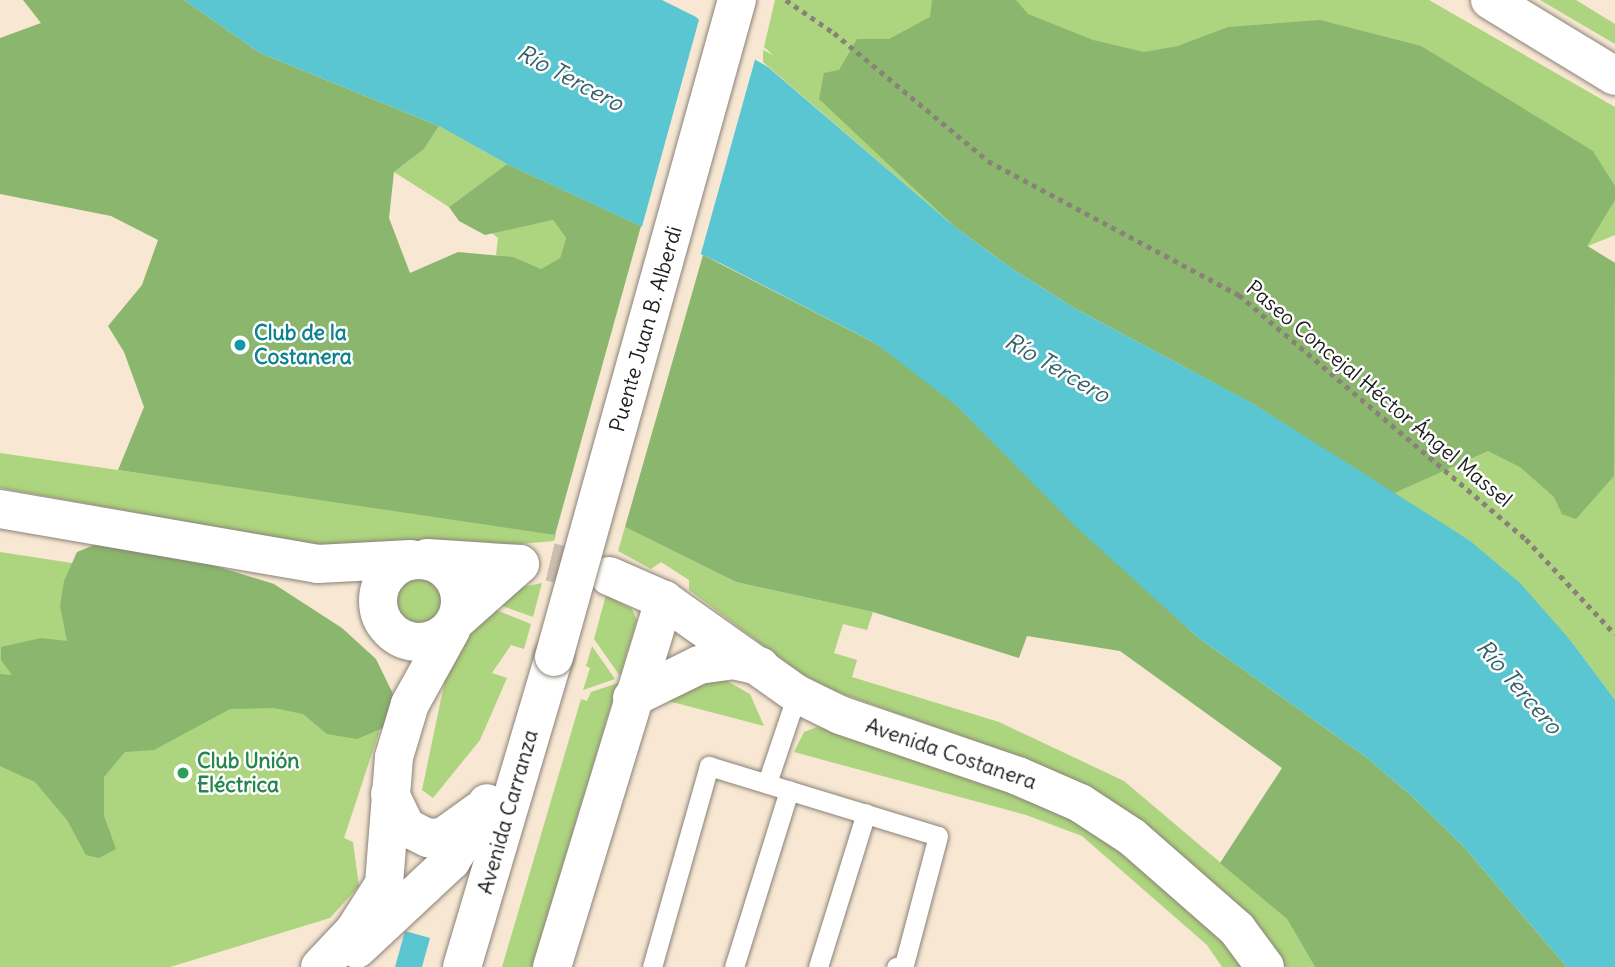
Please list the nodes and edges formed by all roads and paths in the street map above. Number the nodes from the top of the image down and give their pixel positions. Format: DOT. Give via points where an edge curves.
graph roads {
  1 [pos="737,0"];
  2 [pos="786,0"];
  3 [pos="1490,0"];
  4 [pos="1615,76"];
  5 [pos="0,509"];
  6 [pos="419,559"];
  7 [pos="318,564"];
  8 [pos="609,576"];
  9 [pos="664,600"];
  10 [pos="385,624"];
  11 [pos="455,625"];
  12 [pos="1615,634"];
  13 [pos="554,657"];
  14 [pos="760,666"];
  15 [pos="797,694"];
  16 [pos="632,698"];
  17 [pos="410,704"];
  18 [pos="524,755"];
  19 [pos="767,783"];
  20 [pos="789,790"];
  21 [pos="390,794"];
  22 [pos="487,803"];
  23 [pos="866,813"];
  24 [pos="323,967"];
  25 [pos="462,967"];
  26 [pos="552,967"];
  27 [pos="652,967"];
  28 [pos="734,967"];
  29 [pos="818,967"];
  30 [pos="896,967"];
  31 [pos="1265,967"];
  1 -- 13 [label="street, Puente Juan B. Alberdi, bridge"];
  2 -- 12 [label="path, Paseo Concejal Héctor Ángel Massel" via="834,33 988,161 1239,295 1526,540"];
  3 -- 4 [label="street"];
  5 -- 7 [label="street"];
  6 -- 7 [label="street"];
  6 -- 10 [label="street" via="382,579"];
  6 -- 11 [label="street" via="457,581"];
  6 -- 11 [label="street" via="535,563"];
  7 -- 10 [label="street"];
  8 -- 9 [label="street, Avenida Costanera"];
  9 -- 14 [label="street, Avenida Costanera"];
  9 -- 16 [label="street"];
  10 -- 11 [label="street" via="422,644"];
  10 -- 17 [label="street" via="402,653"];
  11 -- 17 [label="street"];
  13 -- 18 [label="street, Avenida Carranza"];
  14 -- 15 [label="street, Avenida Costanera"];
  14 -- 16 [label="street" via="733,660 699,665"];
  15 -- 19 [label="lane"];
  15 -- 31 [label="street, Avenida Costanera" via="840,715 1018,776 1089,808 1132,837 1237,929"];
  16 -- 26 [label="street"];
  17 -- 21 [label="street" via="394,757"];
  18 -- 22 [label="street"];
  18 -- 25 [label="street, Avenida Carranza"];
  19 -- 20 [label="lane"];
  19 -- 27 [label="lane" via="709,766"];
  20 -- 23 [label="lane"];
  20 -- 28 [label="lane"];
  21 -- 22 [label="street" via="406,827 428,838 443,837 463,826"];
  21 -- 24 [label="street" via="384,884 354,931"];
  22 -- 24 [label="street" via="463,847 426,887 370,939"];
  23 -- 29 [label="lane"];
  23 -- 30 [label="lane" via="938,836 904,965"];
}
